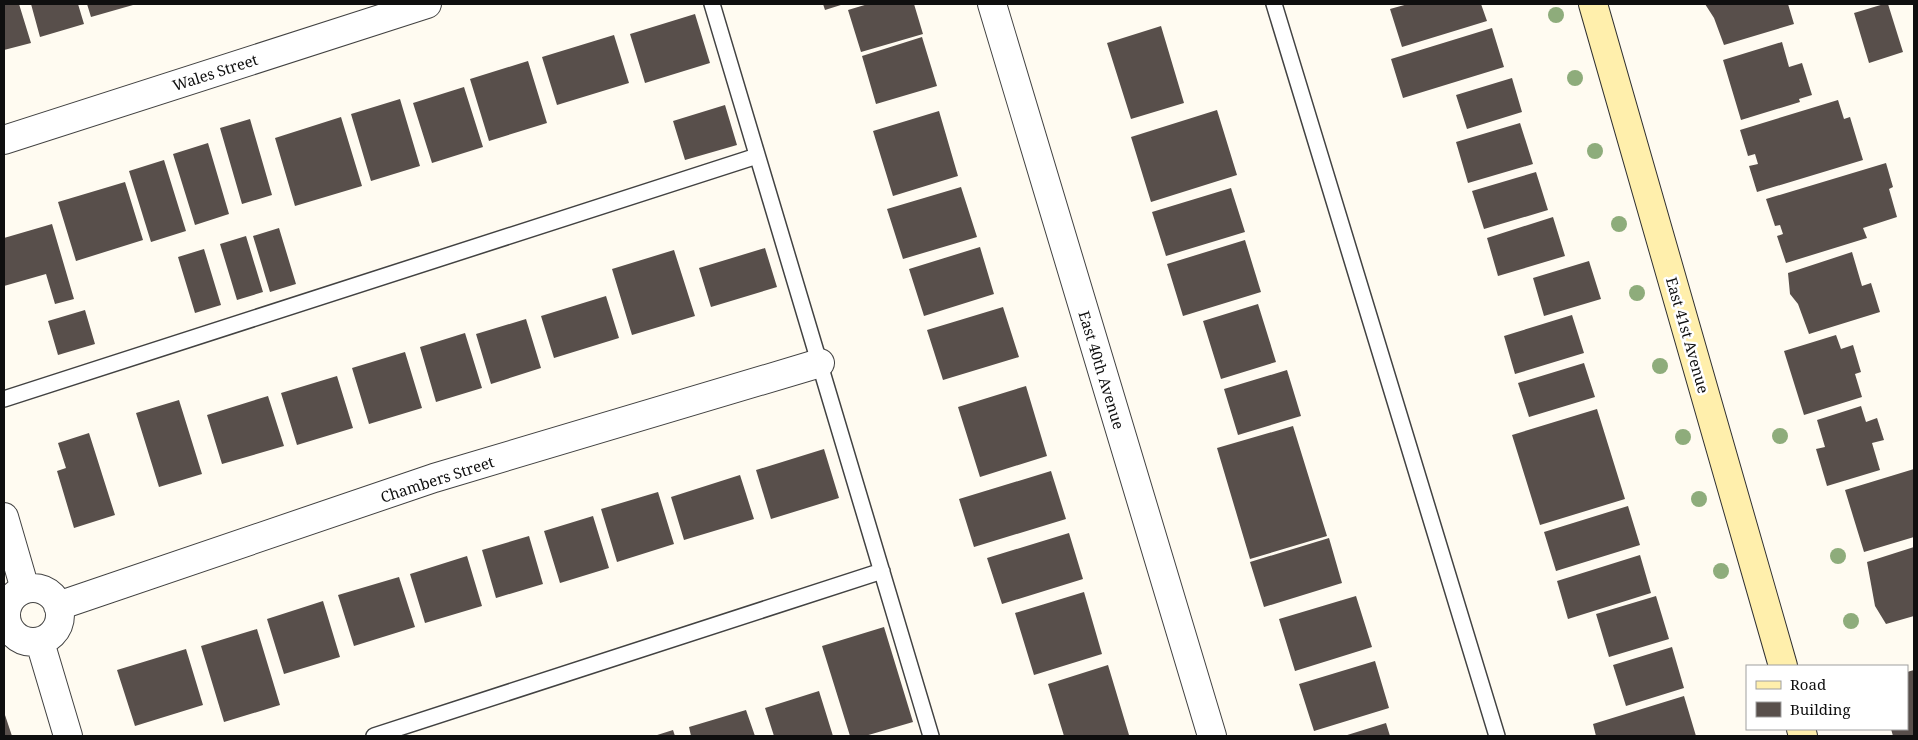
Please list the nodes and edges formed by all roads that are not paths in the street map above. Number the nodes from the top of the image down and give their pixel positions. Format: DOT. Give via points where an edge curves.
graph roads {
  1 [pos="427,4"];
  2 [pos="712,4"];
  3 [pos="992,4"];
  4 [pos="1274,4"];
  5 [pos="1593,4"];
  6 [pos="4,140"];
  7 [pos="757,156"];
  8 [pos="820,364"];
  9 [pos="4,399"];
  10 [pos="4,517"];
  11 [pos="882,571"];
  12 [pos="25,589"];
  13 [pos="58,606"];
  14 [pos="5,622"];
  15 [pos="40,642"];
  16 [pos="1783,665"];
  17 [pos="68,736"];
  18 [pos="374,736"];
  19 [pos="931,736"];
  20 [pos="1212,736"];
  21 [pos="1497,736"];
  1 -- 6 [label="street, Wales Street"];
  2 -- 7 [label="lane"];
  3 -- 20 [label="street, East 40th Avenue"];
  4 -- 21 [label="lane"];
  5 -- 16 [label="main road, East 41st Avenue"];
  7 -- 8 [label="lane"];
  7 -- 9 [label="lane"];
  8 -- 11 [label="lane"];
  8 -- 13 [label="street, Chambers Street" via="434,478"];
  10 -- 12 [label="street"];
  11 -- 18 [label="lane"];
  11 -- 19 [label="lane"];
  12 -- 13 [label="street" via="41,590"];
  12 -- 14 [label="street" via="12,598"];
  13 -- 15 [label="street" via="59,624 48,638"];
  14 -- 15 [label="street" via="15,636 31,643"];
  15 -- 17 [label="street"];
}
